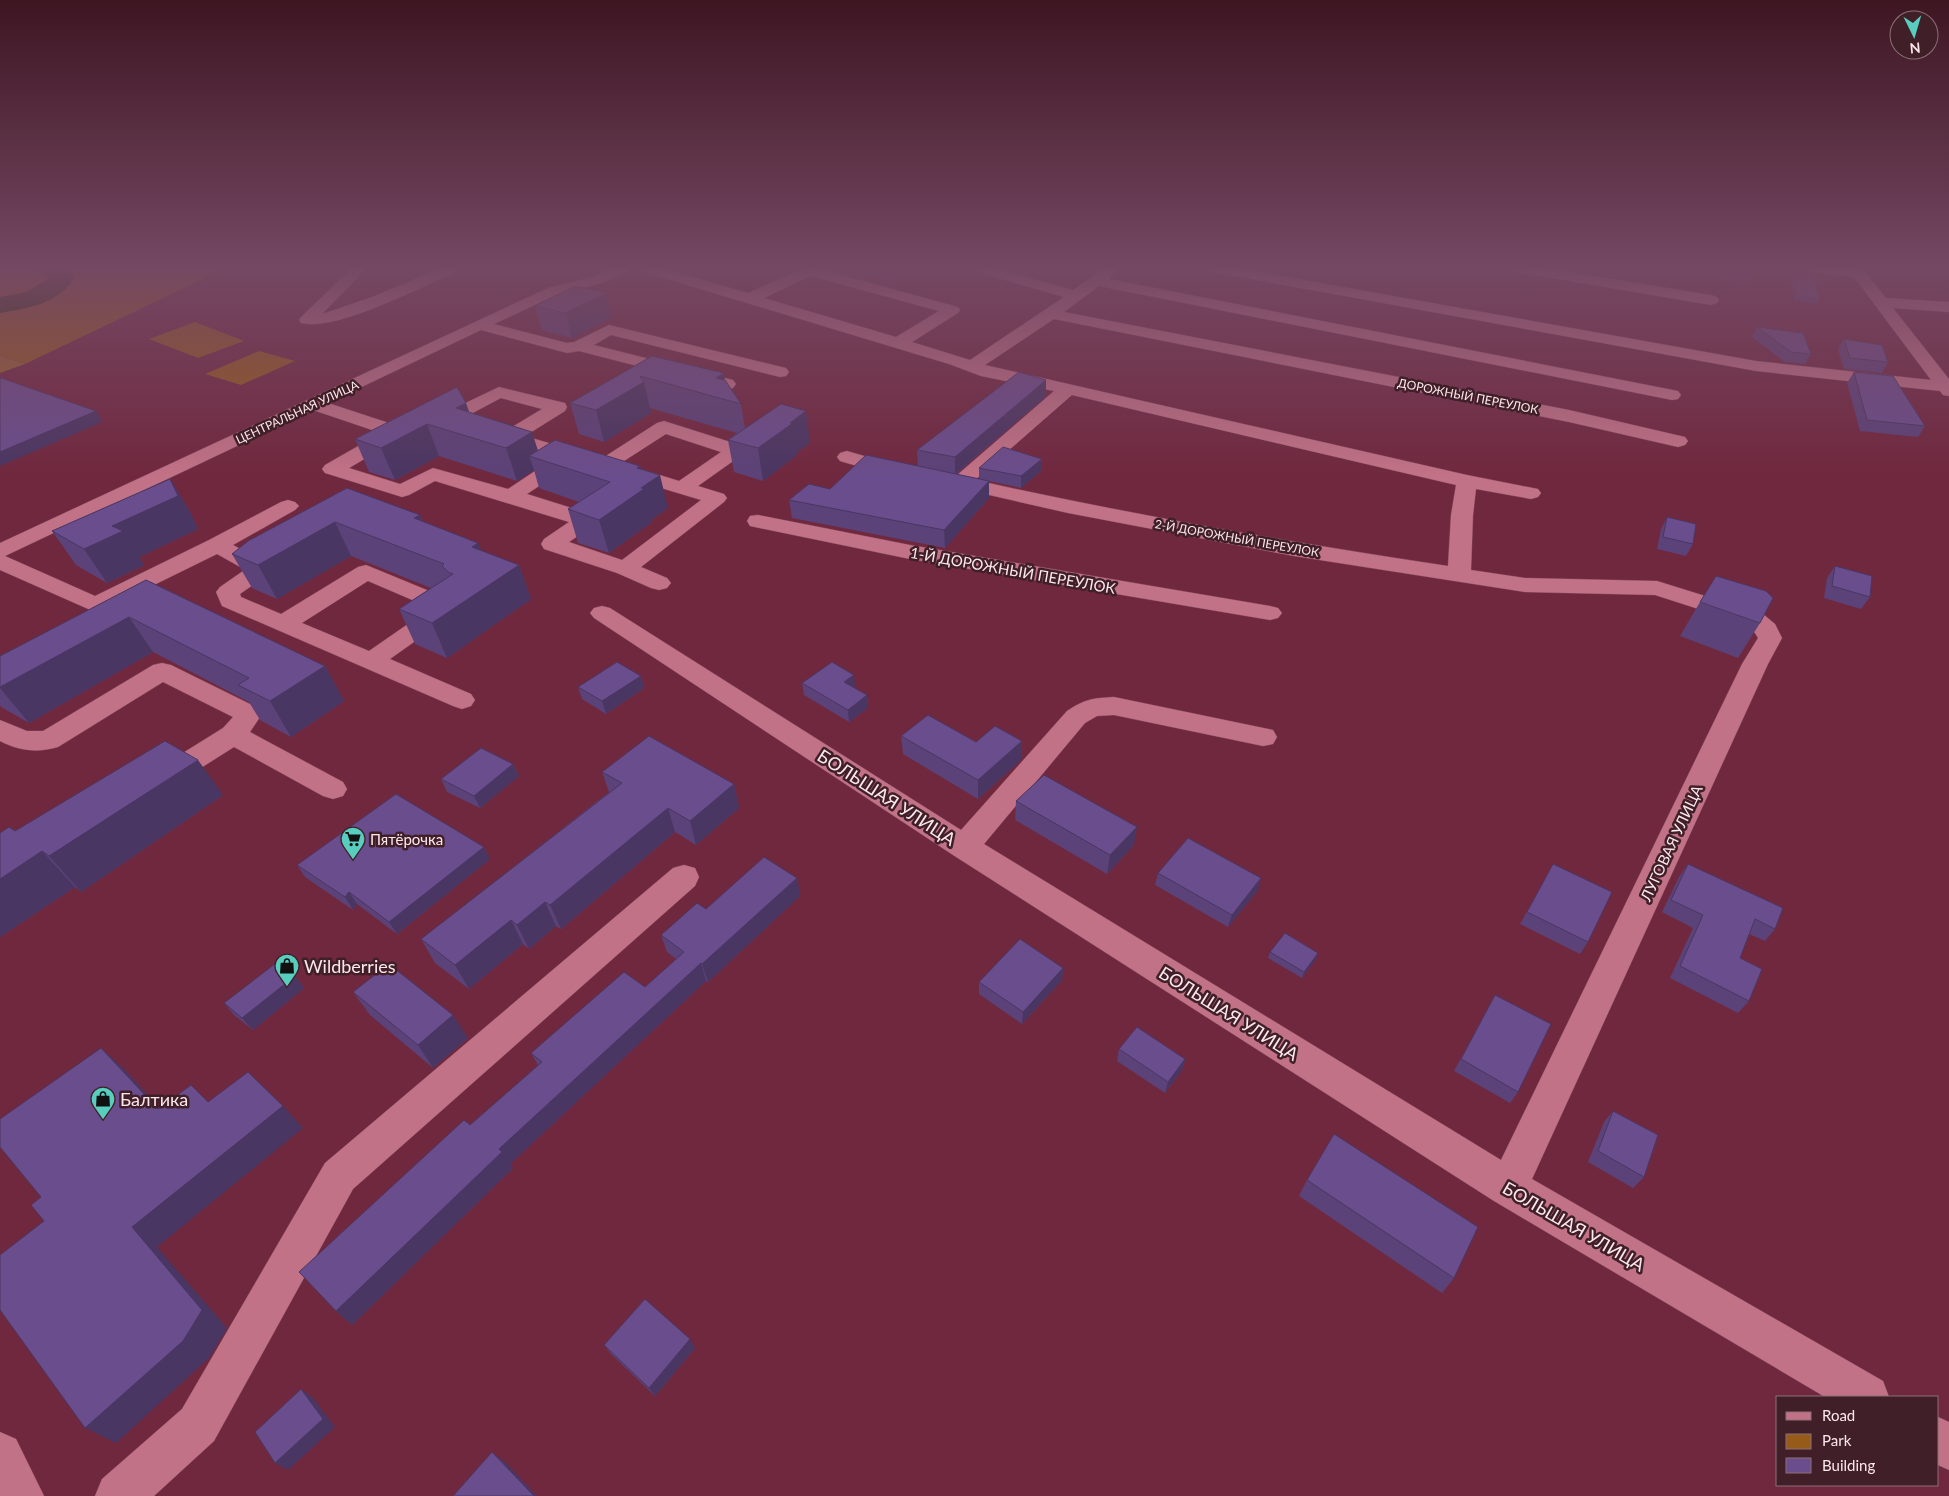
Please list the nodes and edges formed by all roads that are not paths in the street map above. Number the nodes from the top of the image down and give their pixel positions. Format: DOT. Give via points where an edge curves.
graph roads {
  1 [pos="451,338"];
  2 [pos="528,338"];
  3 [pos="594,338"];
  4 [pos="641,338"];
  5 [pos="881,338"];
  6 [pos="906,338"];
  7 [pos="1015,338"];
  8 [pos="1172,338"];
  9 [pos="1383,338"];
  10 [pos="1600,338"];
  11 [pos="1909,338"];
  12 [pos="898,343"];
  13 [pos="579,346"];
  14 [pos="972,366"];
  15 [pos="780,372"];
  16 [pos="728,384"];
  17 [pos="1948,388"];
  18 [pos="1068,389"];
  19 [pos="1672,395"];
  20 [pos="312,404"];
  21 [pos="397,432"];
  22 [pos="1678,441"];
  23 [pos="572,456"];
  24 [pos="847,457"];
  25 [pos="604,465"];
  26 [pos="1467,481"];
  27 [pos="960,483"];
  28 [pos="682,488"];
  29 [pos="1531,493"];
  30 [pos="511,496"];
  31 [pos="288,506"];
  32 [pos="758,521"];
  33 [pos="217,545"];
  34 [pos="0,551"];
  35 [pos="0,562"];
  36 [pos="625,568"];
  37 [pos="1459,574"];
  38 [pos="659,583"];
  39 [pos="1632,587"];
  40 [pos="602,613"];
  41 [pos="1270,614"];
  42 [pos="283,624"];
  43 [pos="372,660"];
  44 [pos="462,700"];
  45 [pos="0,728"];
  46 [pos="233,735"];
  47 [pos="1263,737"];
  48 [pos="333,790"];
  49 [pos="143,791"];
  50 [pos="964,847"];
  51 [pos="684,877"];
  52 [pos="1508,1187"];
  53 [pos="1864,1396"];
  54 [pos="0,1456"];
  55 [pos="20,1496"];
  56 [pos="119,1496"];
  1 -- 20 [label="street, ЦЕНТРАЛЬНАЯ УЛИЦА"];
  2 -- 13 [label="street" via="567,348"];
  3 -- 13 [label="street"];
  4 -- 15 [label="street"];
  5 -- 12 [label="street"];
  6 -- 12 [label="street"];
  7 -- 14 [label="street"];
  8 -- 22 [label="street, ДОРОЖНЫЙ ПЕРЕУЛОК" via="1559,414"];
  9 -- 19 [label="street"];
  10 -- 17 [label="street" via="1756,366"];
  11 -- 17 [label="street"];
  12 -- 14 [label="street"];
  13 -- 16 [label="street"];
  14 -- 18 [label="street"];
  18 -- 26 [label="street"];
  18 -- 27 [label="street"];
  20 -- 21 [label="street"];
  20 -- 34 [label="street, ЦЕНТРАЛЬНАЯ УЛИЦА"];
  21 -- 23 [label="street" via="445,420 500,392 558,407 509,437"];
  21 -- 30 [label="street" via="332,469 402,491 433,474"];
  23 -- 25 [label="street"];
  23 -- 30 [label="street"];
  24 -- 27 [label="street, 2-Й ДОРОЖНЫЙ ПЕРЕУЛОК" via="873,466"];
  25 -- 28 [label="street"];
  25 -- 28 [label="street" via="664,427 736,450"];
  26 -- 29 [label="street"];
  26 -- 37 [label="street"];
  27 -- 37 [label="street, 2-Й ДОРОЖНЫЙ ПЕРЕУЛОК" via="1068,507 1294,549"];
  28 -- 36 [label="street" via="718,498"];
  30 -- 36 [label="street" via="586,520 552,544"];
  31 -- 33 [label="street"];
  32 -- 41 [label="street, 1-Й ДОРОЖНЫЙ ПЕРЕУЛОК" via="910,552"];
  33 -- 35 [label="street" via="95,605"];
  33 -- 42 [label="street" via="253,565 255,573 228,592 230,601"];
  36 -- 38 [label="street"];
  37 -- 39 [label="street, 2-Й ДОРОЖНЫЙ ПЕРЕУЛОК" via="1525,585"];
  39 -- 52 [label="street, ЛУГОВАЯ УЛИЦА" via="1657,588 1754,619 1766,628 1770,638"];
  40 -- 50 [label="street, БОЛЬШАЯ УЛИЦА"];
  42 -- 43 [label="street"];
  42 -- 43 [label="street" via="366,572 448,606"];
  43 -- 44 [label="street"];
  45 -- 46 [label="street" via="23,741 48,740 162,671 249,714"];
  46 -- 48 [label="street"];
  46 -- 49 [label="street"];
  47 -- 50 [label="street" via="1114,706 1091,707 1076,717"];
  50 -- 52 [label="street, БОЛЬШАЯ УЛИЦА"];
  51 -- 56 [label="street" via="339,1176 198,1424"];
  52 -- 53 [label="street, БОЛЬШАЯ УЛИЦА"];
  54 -- 55 [label="street"];
}
